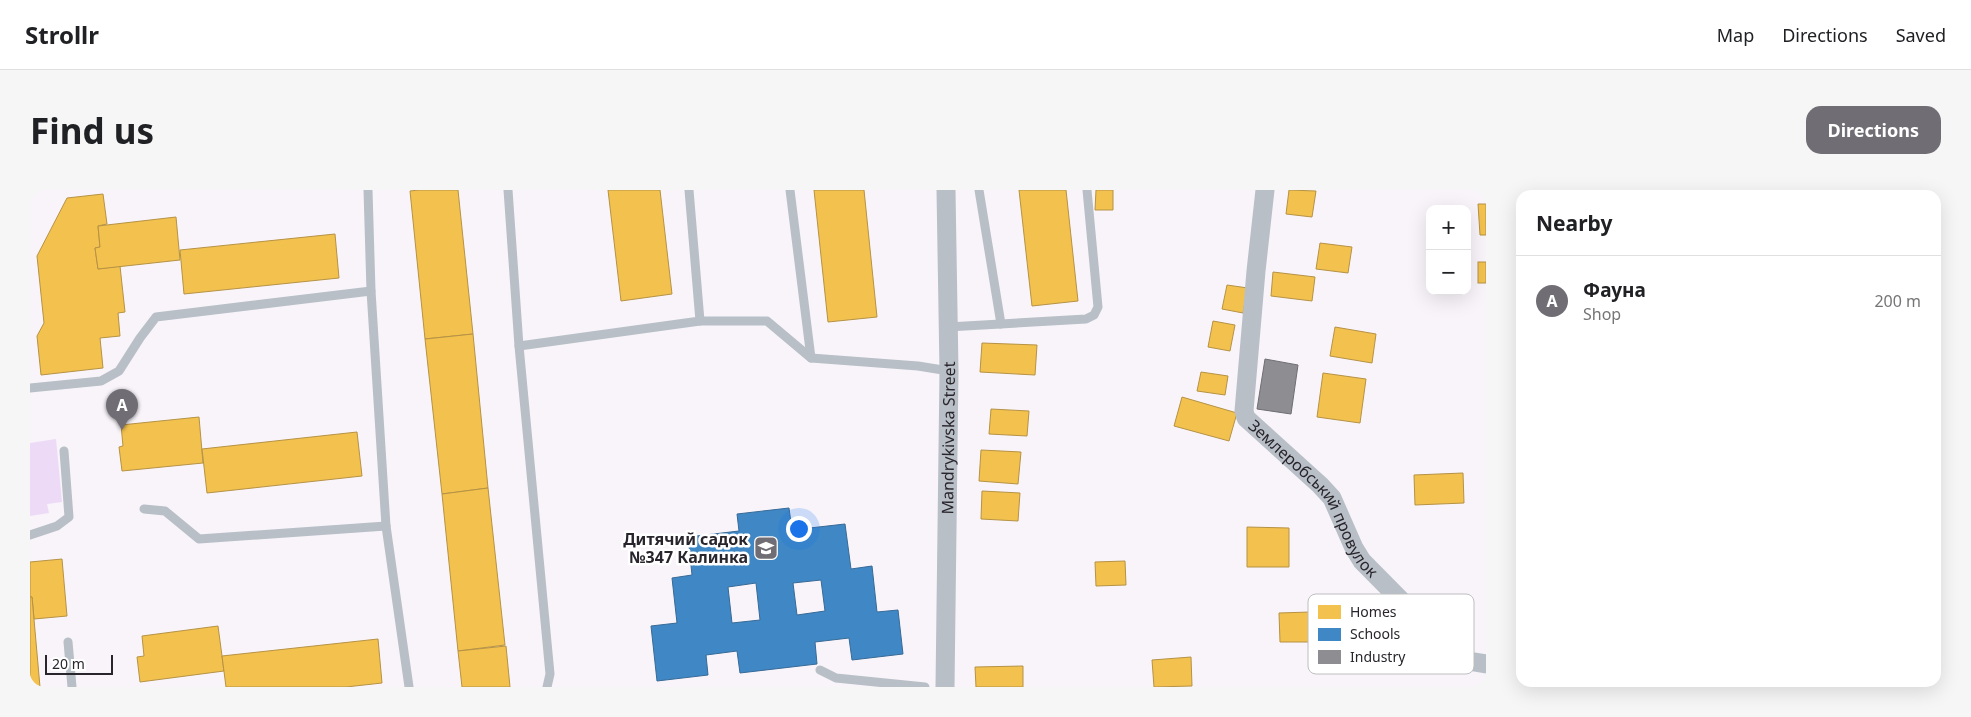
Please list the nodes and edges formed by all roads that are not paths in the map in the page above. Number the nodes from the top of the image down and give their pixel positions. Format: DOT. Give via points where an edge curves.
graph roads {
  1 [pos="368,190"];
  2 [pos="508,190"];
  3 [pos="689,190"];
  4 [pos="790,190"];
  5 [pos="946,190"];
  6 [pos="979,190"];
  7 [pos="1087,190"];
  8 [pos="1265,190"];
  9 [pos="371,291"];
  10 [pos="700,321"];
  11 [pos="1001,324"];
  12 [pos="948,327"];
  13 [pos="519,346"];
  14 [pos="811,358"];
  15 [pos="948,371"];
  16 [pos="30,388"];
  17 [pos="64,451"];
  18 [pos="144,509"];
  19 [pos="386,526"];
  20 [pos="30,535"];
  21 [pos="1397,594"];
  22 [pos="68,642"];
  23 [pos="820,670"];
  24 [pos="72,687"];
  25 [pos="409,687"];
  26 [pos="547,687"];
  27 [pos="925,687"];
  28 [pos="945,687"];
  1 -- 9 [label="lane"];
  2 -- 13 [label="lane"];
  3 -- 10 [label="lane"];
  4 -- 14 [label="lane"];
  5 -- 12 [label="street, Mandrykivska Street"];
  6 -- 11 [label="lane"];
  7 -- 11 [label="lane" via="1098,306 1094,315 1086,319"];
  8 -- 21 [label="street, Землеробський провулок" via="1244,411 1246,418 1332,498 1354,548 1372,572"];
  9 -- 16 [label="lane" via="156,317 119,371 101,381"];
  9 -- 19 [label="lane"];
  10 -- 13 [label="lane"];
  10 -- 14 [label="lane" via="767,321"];
  11 -- 12 [label="lane"];
  12 -- 15 [label="street, Mandrykivska Street"];
  13 -- 26 [label="lane" via="550,674"];
  14 -- 15 [label="lane"];
  15 -- 28 [label="street, Mandrykivska Street"];
  17 -- 20 [label="lane" via="69,517 57,526"];
  18 -- 19 [label="lane" via="164,511 198,539"];
  19 -- 25 [label="lane"];
  22 -- 24 [label="lane"];
  23 -- 27 [label="lane" via="836,678"];
}
